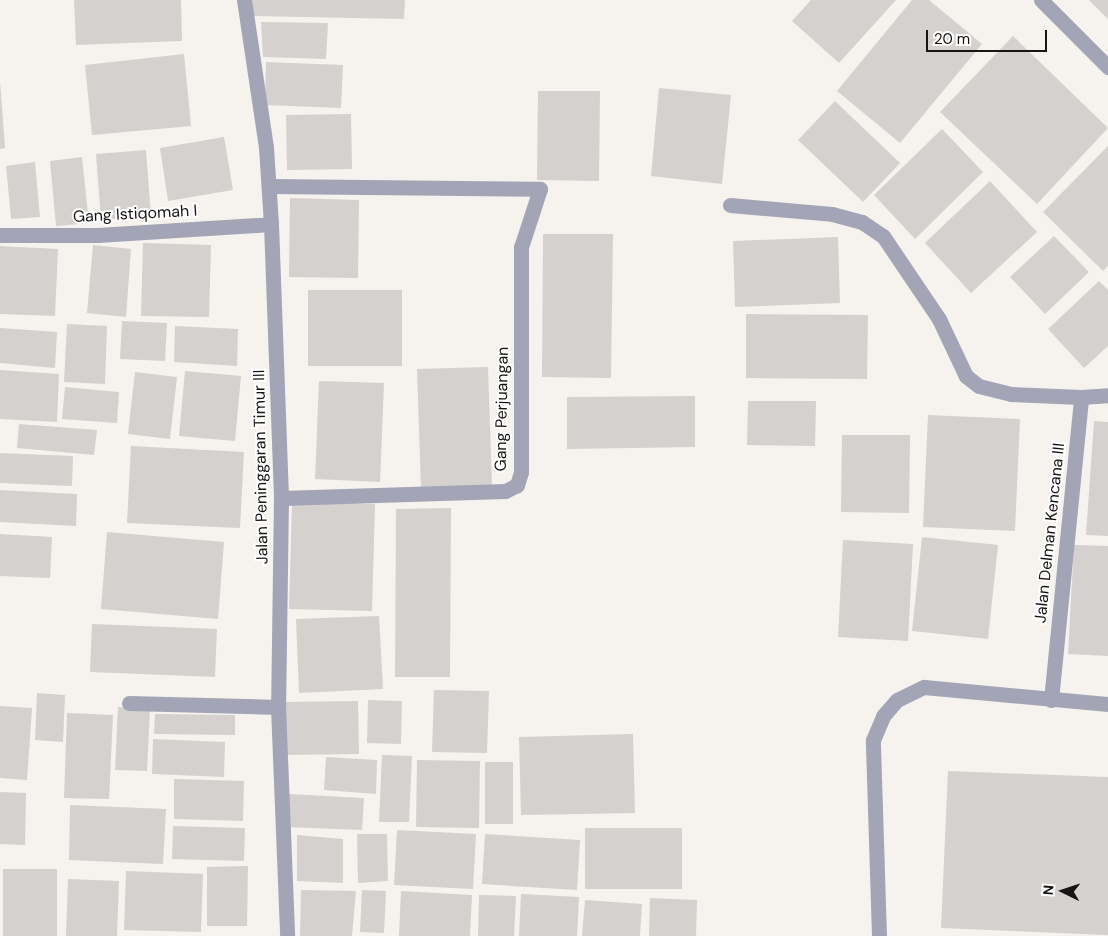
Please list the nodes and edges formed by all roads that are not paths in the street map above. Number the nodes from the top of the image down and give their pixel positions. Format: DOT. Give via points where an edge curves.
graph roads {
  1 [pos="244,0"];
  2 [pos="1041,0"];
  3 [pos="1108,67"];
  4 [pos="269,186"];
  5 [pos="730,205"];
  6 [pos="271,224"];
  7 [pos="0,235"];
  8 [pos="1108,395"];
  9 [pos="1081,397"];
  10 [pos="282,498"];
  11 [pos="1051,700"];
  12 [pos="129,703"];
  13 [pos="1108,704"];
  14 [pos="278,707"];
  15 [pos="286,936"];
  16 [pos="879,936"];
  1 -- 4 [label="street, Jalan Peninggaran Timur III"];
  2 -- 3 [label="street"];
  4 -- 6 [label="street, Jalan Peninggaran Timur III"];
  4 -- 10 [label="street, Gang Perjuangan" via="540,189 521,248 521,472 517,485 505,491"];
  5 -- 9 [label="street" via="832,214 862,222 883,236 940,319 966,376 979,386 1011,394"];
  6 -- 7 [label="street, Gang Istiqomah I" via="98,235"];
  6 -- 10 [label="street, Jalan Peninggaran Timur III"];
  8 -- 9 [label="street"];
  9 -- 11 [label="street, Jalan Delman Kencana III"];
  10 -- 14 [label="street, Jalan Peninggaran Timur III"];
  11 -- 13 [label="street"];
  11 -- 16 [label="street" via="924,688 897,700 883,716 873,740"];
  12 -- 14 [label="street"];
  14 -- 15 [label="street, Jalan Peninggaran Timur III"];
}
